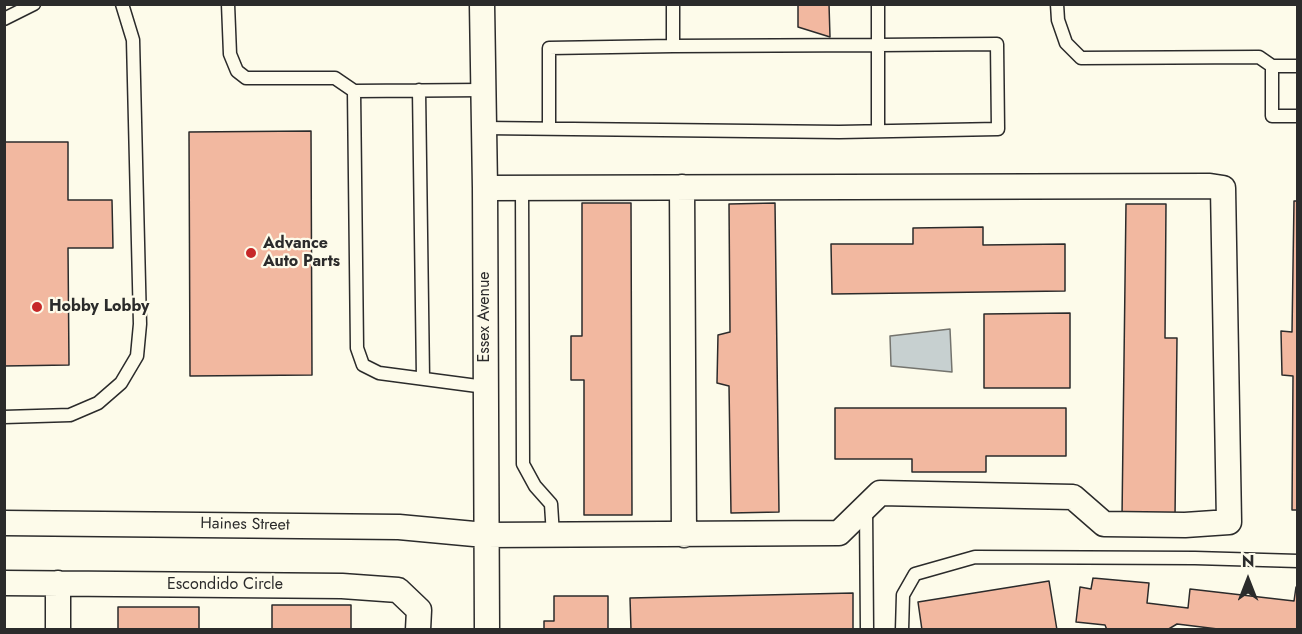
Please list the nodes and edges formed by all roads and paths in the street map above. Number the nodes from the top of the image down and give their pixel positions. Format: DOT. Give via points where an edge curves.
graph roads {
  1 [pos="34,4"];
  2 [pos="122,4"];
  3 [pos="228,4"];
  4 [pos="482,4"];
  5 [pos="673,4"];
  6 [pos="878,4"];
  7 [pos="1058,4"];
  8 [pos="4,20"];
  9 [pos="878,45"];
  10 [pos="673,46"];
  11 [pos="1272,66"];
  12 [pos="1298,66"];
  13 [pos="419,90"];
  14 [pos="483,90"];
  15 [pos="354,91"];
  16 [pos="1298,116"];
  17 [pos="484,128"];
  18 [pos="549,128"];
  19 [pos="878,131"];
  20 [pos="682,187"];
  21 [pos="485,188"];
  22 [pos="522,188"];
  23 [pos="423,378"];
  24 [pos="485,387"];
  25 [pos="4,417"];
  26 [pos="866,508"];
  27 [pos="4,523"];
  28 [pos="485,535"];
  29 [pos="553,535"];
  30 [pos="684,535"];
  31 [pos="1298,561"];
  32 [pos="4,583"];
  33 [pos="58,583"];
  34 [pos="58,630"];
  35 [pos="418,630"];
  36 [pos="487,630"];
  37 [pos="867,630"];
  38 [pos="902,630"];
  1 -- 8 [label="lane"];
  2 -- 25 [label="lane" via="133,40 140,324 137,356 121,383 98,403 70,415"];
  3 -- 15 [label="lane" via="230,54 237,71 246,78 335,78"];
  4 -- 14 [label="street, Essex Avenue"];
  5 -- 10 [label="lane"];
  6 -- 9 [label="lane"];
  7 -- 11 [label="lane" via="1058,20 1066,43 1081,58 1259,57"];
  9 -- 10 [label="lane"];
  9 -- 19 [label="lane"];
  9 -- 19 [label="lane" via="997,44 998,129"];
  10 -- 18 [label="lane" via="549,48"];
  11 -- 12 [label="lane"];
  11 -- 16 [label="lane" via="1272,116"];
  13 -- 14 [label="lane"];
  13 -- 15 [label="lane"];
  13 -- 23 [label="lane"];
  14 -- 17 [label="street, Essex Avenue"];
  15 -- 23 [label="lane" via="357,348 363,364 379,372"];
  17 -- 18 [label="lane"];
  17 -- 21 [label="street, Essex Avenue"];
  18 -- 19 [label="lane"];
  20 -- 22 [label="street"];
  20 -- 26 [label="street" via="1223,188 1229,522 1104,524 1073,497 880,493"];
  20 -- 30 [label="street"];
  21 -- 22 [label="street"];
  21 -- 24 [label="street, Essex Avenue"];
  22 -- 29 [label="lane" via="523,464 551,504"];
  23 -- 24 [label="lane"];
  24 -- 28 [label="street, Essex Avenue"];
  26 -- 30 [label="street, Haines Street" via="840,533"];
  26 -- 37 [label="lane"];
  27 -- 28 [label="street, Haines Street" via="399,527"];
  28 -- 29 [label="street, Haines Street"];
  28 -- 36 [label="street, Essex Avenue"];
  29 -- 30 [label="street, Haines Street"];
  31 -- 38 [label="lane" via="975,557 915,574 903,595"];
  32 -- 33 [label="street, Escondido Circle"];
  33 -- 34 [label="street"];
  33 -- 35 [label="street, Escondido Circle" via="342,586 398,591 419,610"];
}
